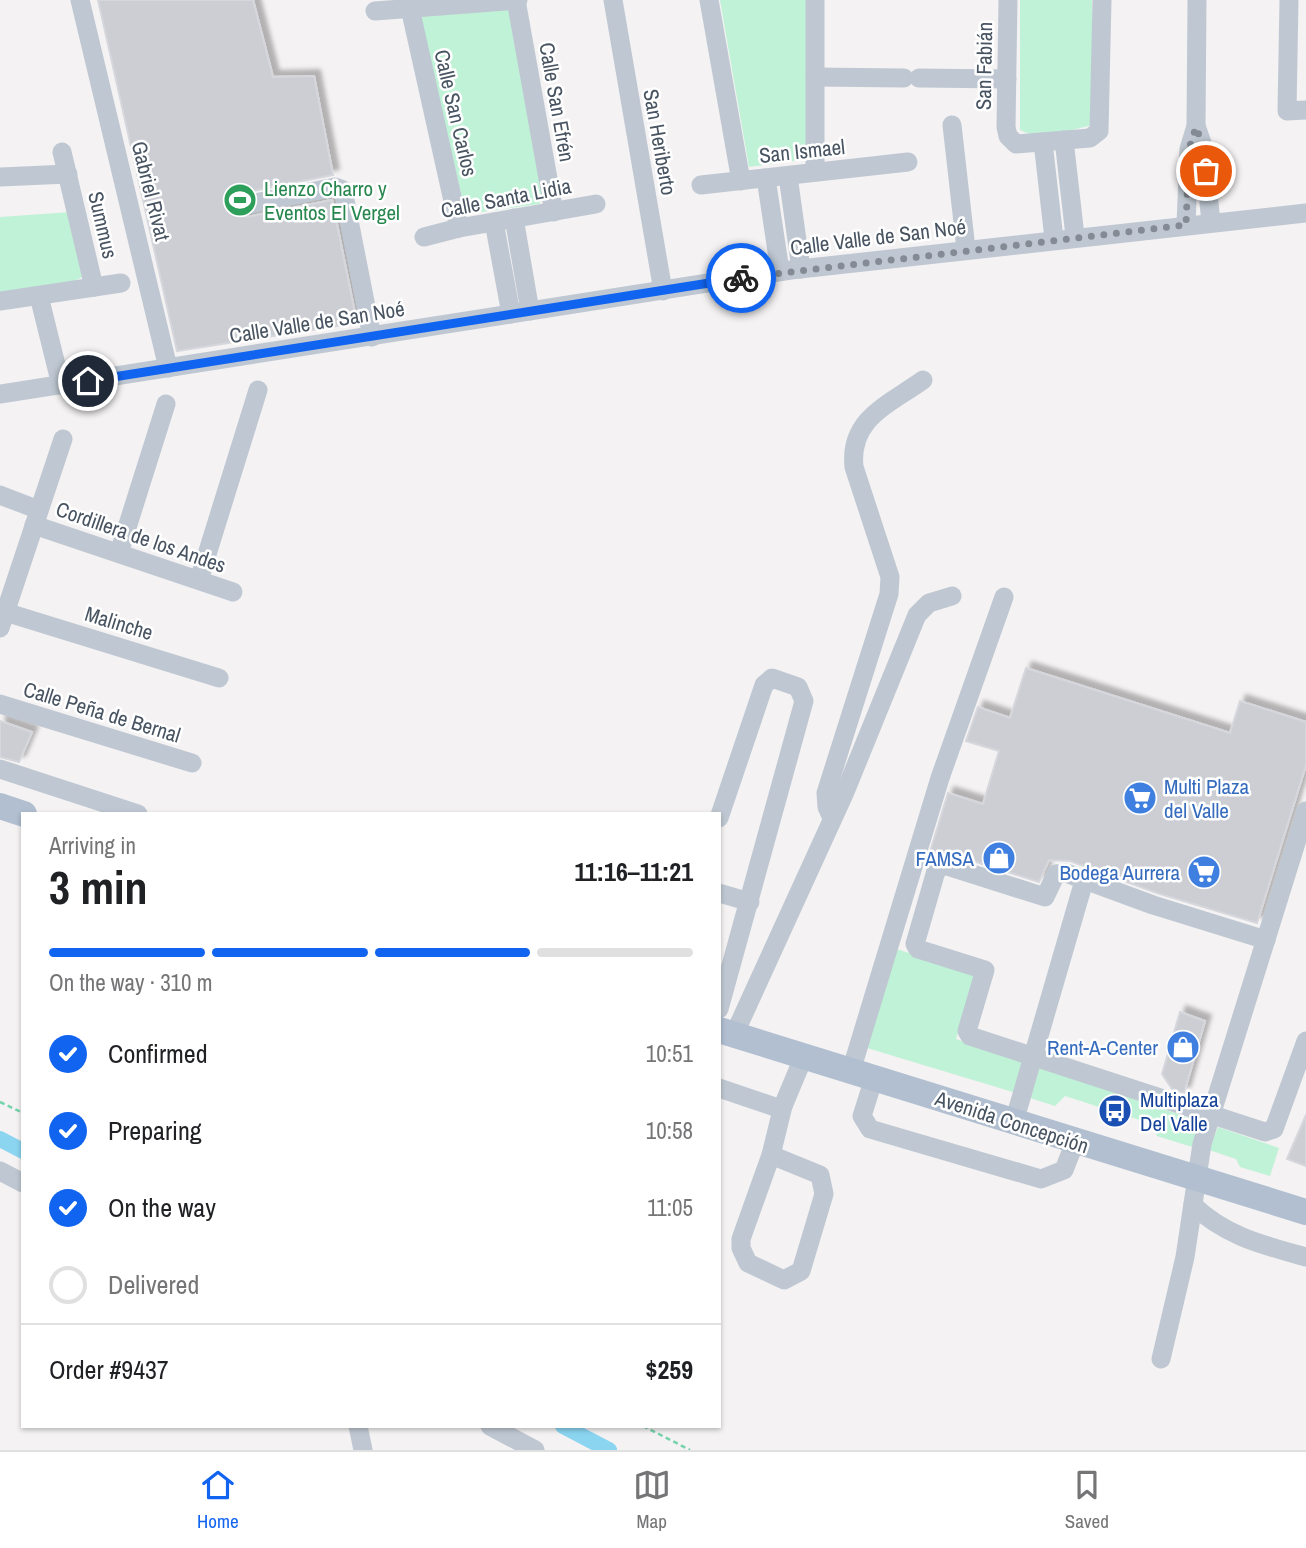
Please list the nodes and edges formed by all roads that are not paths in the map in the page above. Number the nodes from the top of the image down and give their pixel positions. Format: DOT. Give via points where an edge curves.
graph roads {
  1 [pos="80,0"];
  2 [pos="517,0"];
  3 [pos="613,0"];
  4 [pos="709,0"];
  5 [pos="815,0"];
  6 [pos="1008,0"];
  7 [pos="1102,0"];
  8 [pos="1198,0"];
  9 [pos="1289,0"];
  10 [pos="410,8"];
  11 [pos="374,11"];
  12 [pos="815,77"];
  13 [pos="1007,79"];
  14 [pos="1297,111"];
  15 [pos="952,125"];
  16 [pos="1196,127"];
  17 [pos="1064,140"];
  18 [pos="1043,142"];
  19 [pos="62,152"];
  20 [pos="908,162"];
  21 [pos="815,173"];
  22 [pos="68,174"];
  23 [pos="788,176"];
  24 [pos="0,177"];
  25 [pos="766,178"];
  26 [pos="741,180"];
  27 [pos="701,185"];
  28 [pos="596,204"];
  29 [pos="245,205"];
  30 [pos="554,212"];
  31 [pos="1306,213"];
  32 [pos="504,220"];
  33 [pos="1211,222"];
  34 [pos="1186,225"];
  35 [pos="458,228"];
  36 [pos="1074,236"];
  37 [pos="424,237"];
  38 [pos="1054,239"];
  39 [pos="966,249"];
  40 [pos="801,268"];
  41 [pos="780,271"];
  42 [pos="121,283"];
  43 [pos="94,287"];
  44 [pos="663,291"];
  45 [pos="34,296"];
  46 [pos="0,301"];
  47 [pos="521,313"];
  48 [pos="372,337"];
  49 [pos="168,368"];
  50 [pos="923,380"];
  51 [pos="55,386"];
  52 [pos="258,390"];
  53 [pos="0,394"];
  54 [pos="166,404"];
  55 [pos="63,439"];
  56 [pos="0,495"];
  57 [pos="37,517"];
  58 [pos="119,553"];
  59 [pos="199,580"];
  60 [pos="233,592"];
  61 [pos="952,596"];
  62 [pos="1004,597"];
  63 [pos="3,620"];
  64 [pos="219,678"];
  65 [pos="0,704"];
  66 [pos="191,763"];
  67 [pos="0,769"];
  68 [pos="0,806"];
  69 [pos="1306,811"];
  70 [pos="129,812"];
  71 [pos="721,812"];
  72 [pos="21,813"];
  73 [pos="832,818"];
  74 [pos="1084,881"];
  75 [pos="721,894"];
  76 [pos="750,902"];
  77 [pos="1266,940"];
  78 [pos="721,997"];
  79 [pos="727,1032"];
  80 [pos="1306,1041"];
  81 [pos="804,1056"];
  82 [pos="1033,1056"];
  83 [pos="862,1074"];
  84 [pos="721,1089"];
  85 [pos="783,1106"];
  86 [pos="1212,1114"];
  87 [pos="1014,1122"];
  88 [pos="1075,1142"];
  89 [pos="771,1155"];
  90 [pos="0,1171"];
  91 [pos="1197,1178"];
  92 [pos="21,1181"];
  93 [pos="1193,1205"];
  94 [pos="1306,1212"];
  95 [pos="1306,1257"];
  96 [pos="1161,1359"];
  97 [pos="358,1428"];
  98 [pos="494,1428"];
  99 [pos="363,1450"];
  100 [pos="535,1450"];
  1 -- 49 [label="street, Gabriel Rivat"];
  2 -- 10 [label="street"];
  2 -- 30 [label="street, Calle San Efrén"];
  3 -- 44 [label="street, San Heriberto"];
  4 -- 26 [label="street"];
  5 -- 12 [label="street"];
  6 -- 13 [label="street, San Fabián"];
  7 -- 17 [label="street, San Fabián" via="1100,127 1090,138"];
  8 -- 16 [label="street"];
  9 -- 14 [label="street"];
  10 -- 11 [label="street"];
  10 -- 35 [label="street, Calle San Carlos"];
  12 -- 13 [label="street"];
  12 -- 21 [label="street"];
  13 -- 18 [label="street, San Fabián" via="1008,136 1016,145"];
  15 -- 39 [label="street"];
  16 -- 33 [label="street" via="1203,146"];
  16 -- 34 [label="street" via="1189,149"];
  17 -- 18 [label="street, San Fabián"];
  17 -- 36 [label="street"];
  18 -- 38 [label="street"];
  19 -- 22 [label="street, Summus"];
  20 -- 21 [label="street, San Ismael"];
  21 -- 23 [label="street, San Ismael"];
  22 -- 24 [label="street, Summus"];
  22 -- 43 [label="street, Summus"];
  23 -- 25 [label="street, San Ismael"];
  23 -- 40 [label="street"];
  25 -- 26 [label="street, San Ismael"];
  25 -- 41 [label="street"];
  26 -- 27 [label="street, San Ismael"];
  28 -- 30 [label="street, Calle Santa Lidia"];
  29 -- 48 [label="street" via="335,187 343,190"];
  30 -- 32 [label="street, Calle Santa Lidia"];
  31 -- 33 [label="street, Calle Valle de San Noé"];
  32 -- 35 [label="street, Calle Santa Lidia"];
  32 -- 47 [label="street"];
  33 -- 34 [label="street, Calle Valle de San Noé"];
  34 -- 36 [label="street, Calle Valle de San Noé"];
  35 -- 37 [label="street, Calle Santa Lidia"];
  36 -- 38 [label="street, Calle Valle de San Noé"];
  38 -- 39 [label="street, Calle Valle de San Noé"];
  39 -- 40 [label="street, Calle Valle de San Noé"];
  40 -- 41 [label="street, Calle Valle de San Noé"];
  41 -- 44 [label="street, Calle Valle de San Noé"];
  42 -- 43 [label="street, Summus"];
  43 -- 45 [label="street, Summus"];
  44 -- 47 [label="street, Calle Valle de San Noé"];
  45 -- 46 [label="street, Summus"];
  45 -- 51 [label="street"];
  47 -- 48 [label="street, Calle Valle de San Noé"];
  48 -- 49 [label="street, Calle Valle de San Noé"];
  49 -- 51 [label="street, Calle Valle de San Noé"];
  50 -- 73 [label="street" via="861,425 852,450 853,467 890,577 889,594 827,793"];
  51 -- 53 [label="street, Calle Valle de San Noé"];
  52 -- 59 [label="street"];
  54 -- 58 [label="street"];
  55 -- 57 [label="street"];
  56 -- 57 [label="street, Cordillera de los Andes"];
  57 -- 58 [label="street, Cordillera de los Andes"];
  57 -- 63 [label="street"];
  58 -- 59 [label="street, Cordillera de los Andes"];
  59 -- 60 [label="street, Cordillera de los Andes"];
  61 -- 73 [label="street" via="929,603 917,615"];
  62 -- 83 [label="street" via="940,778"];
  63 -- 64 [label="street, Malinche"];
  65 -- 66 [label="street, Calle Peña de Bernal"];
  67 -- 70 [label="street"];
  68 -- 72 [label="main road"];
  69 -- 77 [label="street"];
  71 -- 76 [label="street" via="764,685 772,678 798,687 804,701"];
  73 -- 79 [label="street"];
  74 -- 77 [label="street"];
  74 -- 82 [label="street"];
  74 -- 82 [label="street" via="1056,874 1045,897 940,866 915,942 918,948 985,970 967,1035"];
  75 -- 76 [label="street"];
  76 -- 78 [label="street"];
  77 -- 86 [label="street"];
  79 -- 81 [label="main road, Avenida Concepción"];
  80 -- 86 [label="street" via="1274,1129 1265,1132"];
  81 -- 83 [label="main road, Avenida Concepción"];
  81 -- 85 [label="street"];
  82 -- 86 [label="street"];
  82 -- 87 [label="street"];
  83 -- 87 [label="main road, Avenida Concepción"];
  83 -- 88 [label="street" via="862,1116 870,1129 1041,1180 1064,1170"];
  84 -- 85 [label="street"];
  85 -- 89 [label="street"];
  86 -- 91 [label="street"];
  87 -- 88 [label="main road, Avenida Concepción"];
  88 -- 91 [label="main road, Avenida Concepción"];
  89 -- 89 [label="street" via="741,1248 748,1263 784,1280 801,1271 824,1184 820,1175"];
  90 -- 92 [label="street"];
  91 -- 93 [label="street"];
  91 -- 94 [label="main road, Avenida Concepción"];
  93 -- 95 [label="street" via="1225,1231"];
  93 -- 96 [label="street"];
  97 -- 99 [label="street"];
  98 -- 100 [label="street"];
}
